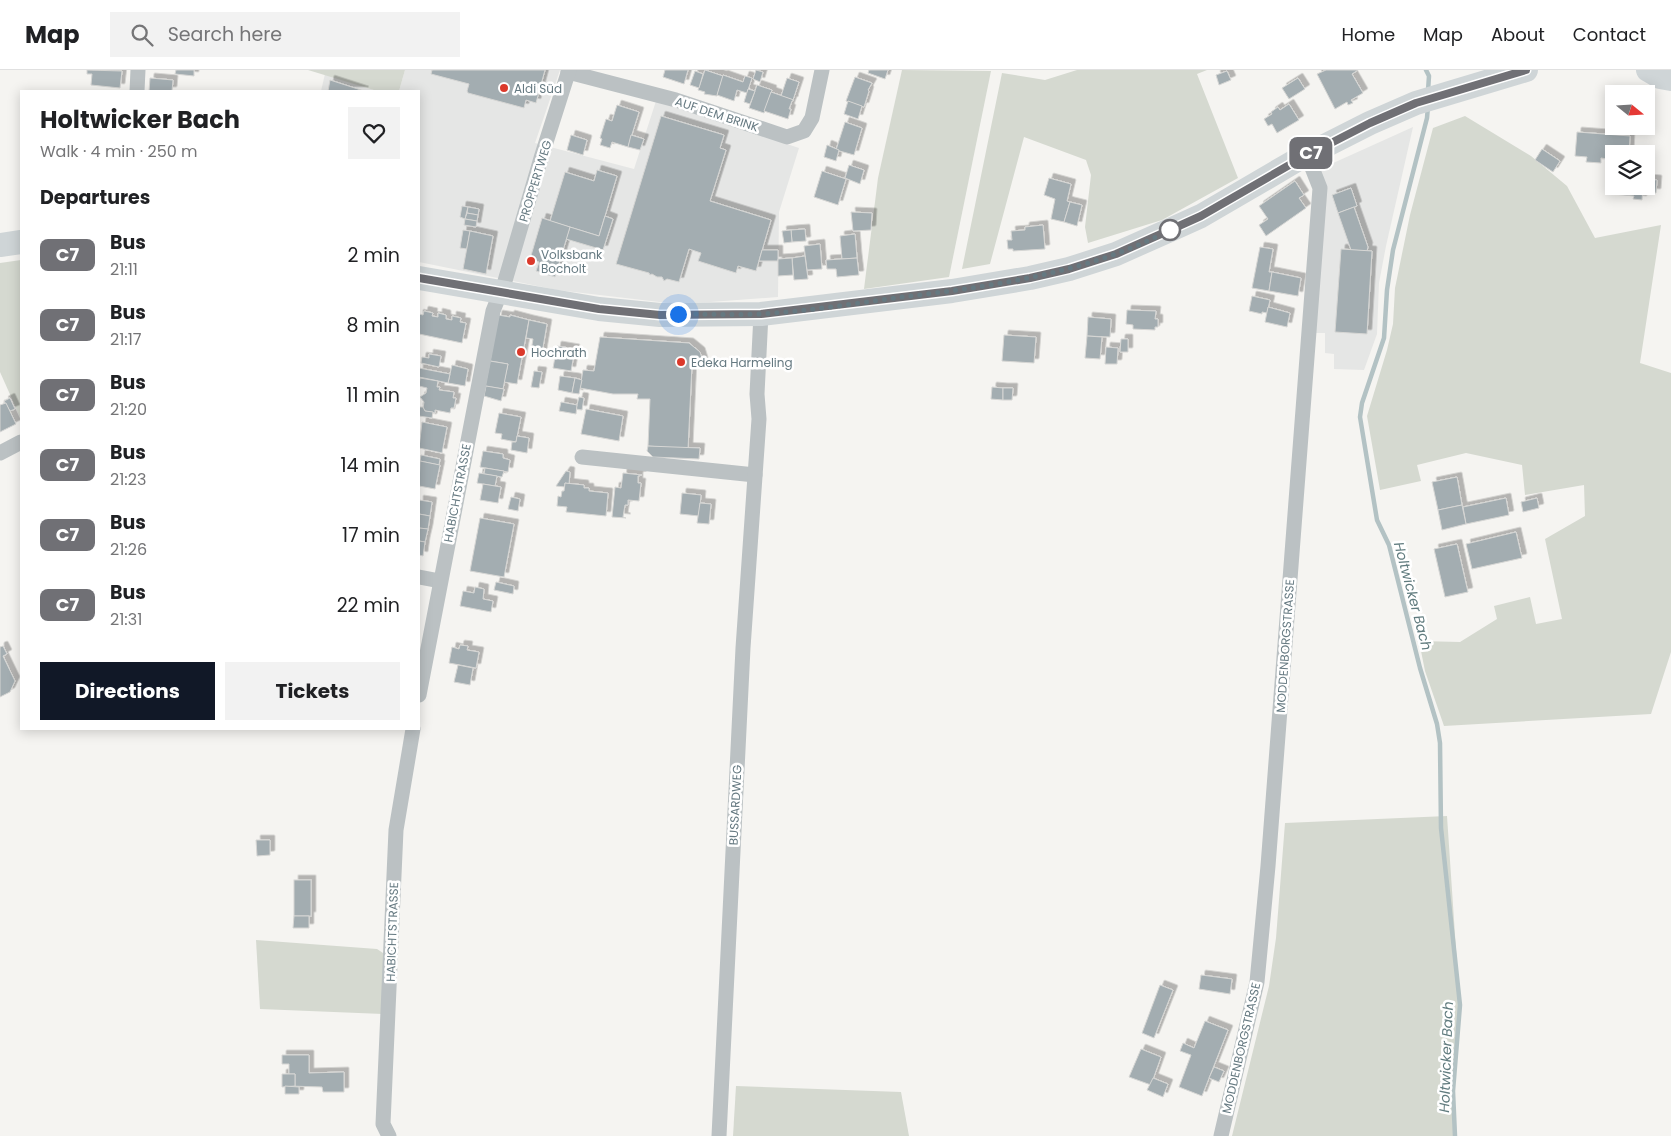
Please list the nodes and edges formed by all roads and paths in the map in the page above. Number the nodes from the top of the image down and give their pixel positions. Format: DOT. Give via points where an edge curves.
graph roads {
  1 [pos="138,70"];
  2 [pos="822,70"];
  3 [pos="1648,70"];
  4 [pos="569,71"];
  5 [pos="1518,71"];
  6 [pos="1671,79"];
  7 [pos="137,90"];
  8 [pos="1307,155"];
  9 [pos="20,242"];
  10 [pos="0,245"];
  11 [pos="420,278"];
  12 [pos="500,293"];
  13 [pos="761,314"];
  14 [pos="20,443"];
  15 [pos="0,453"];
  16 [pos="582,457"];
  17 [pos="755,475"];
  18 [pos="420,577"];
  19 [pos="440,581"];
  20 [pos="420,690"];
  21 [pos="413,730"];
  22 [pos="389,1136"];
  23 [pos="719,1136"];
  24 [pos="1222,1136"];
  1 -- 7 [label="street"];
  2 -- 4 [label="street, AUF DEM BRINK" via="812,118 804,131 787,136 676,100"];
  3 -- 6 [label="main road"];
  4 -- 12 [label="street, PROPPERTWEG"];
  5 -- 8 [label="main road" via="1416,103"];
  8 -- 13 [label="main road" via="1201,216 1116,254 1069,269 952,291"];
  8 -- 24 [label="street, MODDENBORGSTRASSE" via="1320,188 1268,866 1257,982"];
  9 -- 10 [label="main road"];
  11 -- 12 [label="main road"];
  12 -- 13 [label="main road" via="660,315"];
  12 -- 19 [label="street, HABICHTSTRASSE" via="493,311"];
  13 -- 17 [label="street, BUSSARDWEG"];
  14 -- 15 [label="street"];
  16 -- 17 [label="street"];
  17 -- 23 [label="street, BUSSARDWEG" via="743,648"];
  18 -- 19 [label="street"];
  19 -- 20 [label="street, HABICHTSTRASSE"];
  21 -- 22 [label="street, HABICHTSTRASSE" via="396,830 383,1124"];
}
